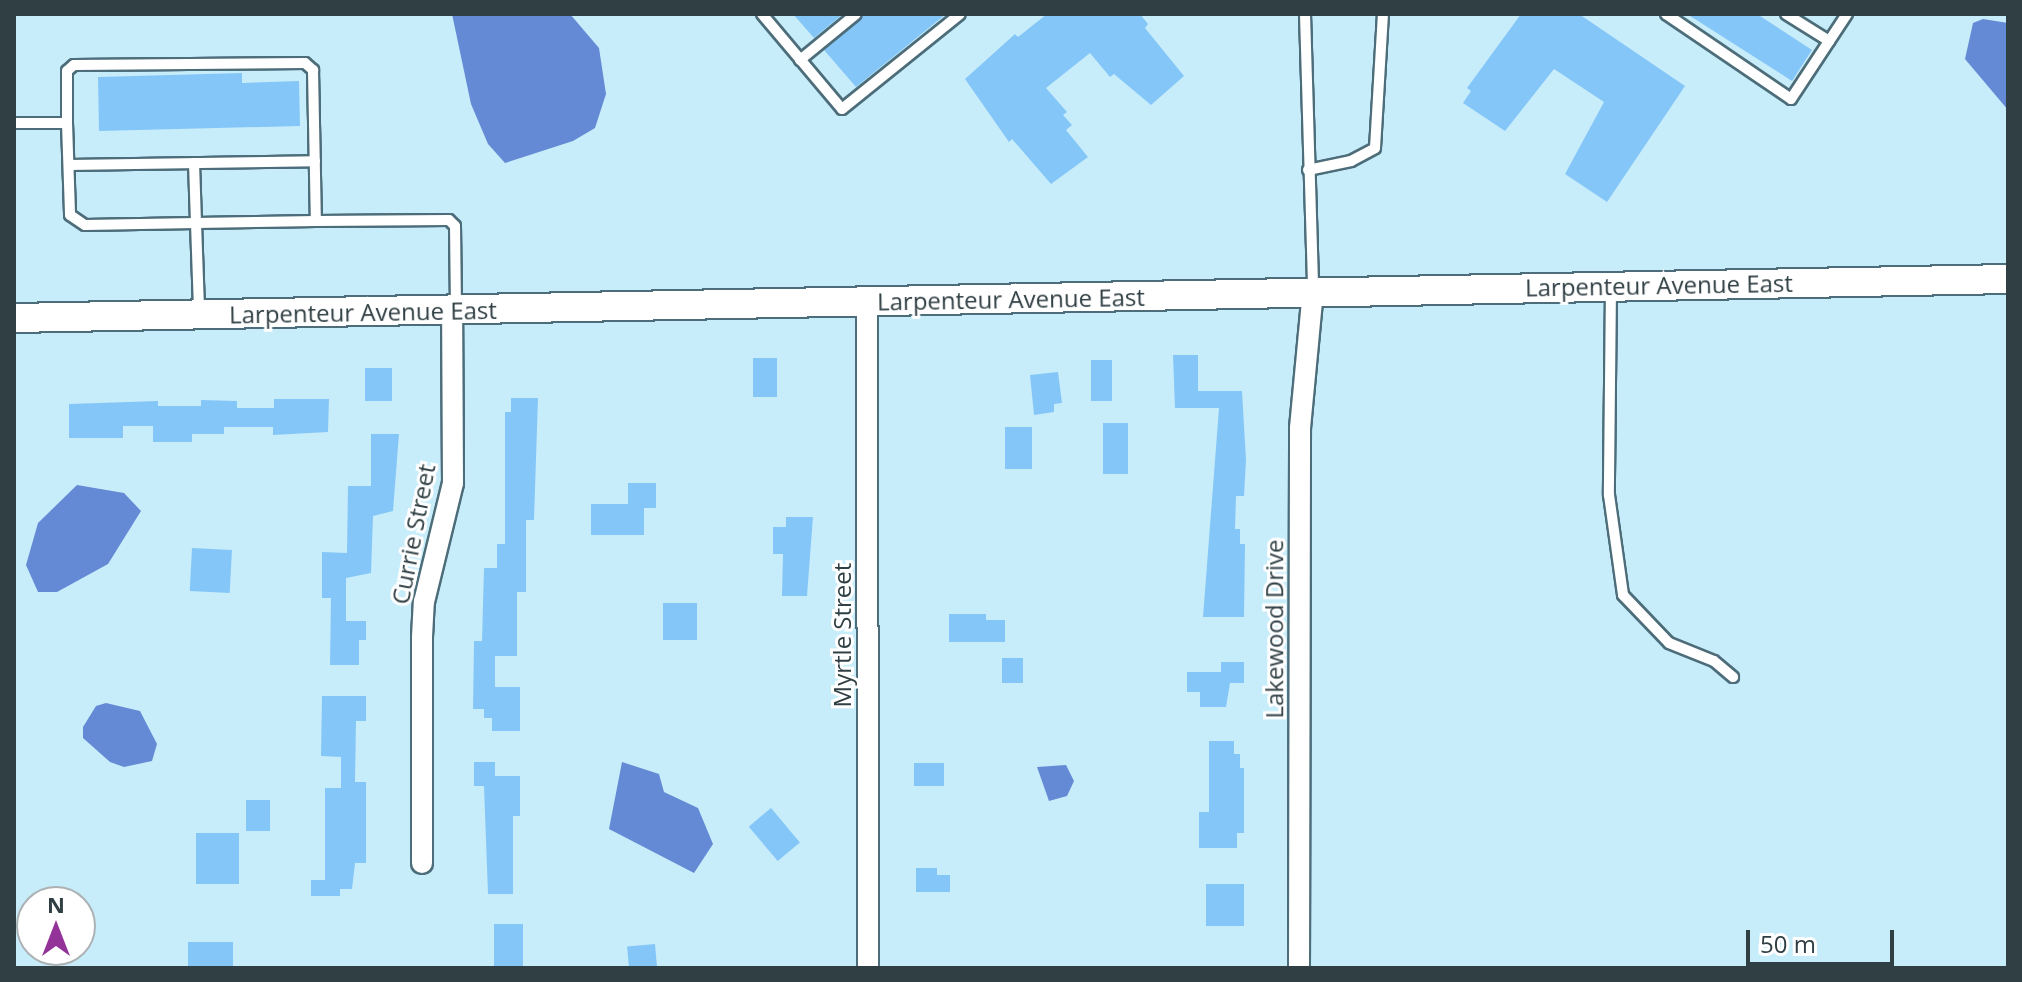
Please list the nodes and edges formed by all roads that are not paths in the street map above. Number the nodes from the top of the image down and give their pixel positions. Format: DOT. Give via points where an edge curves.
graph roads {
  1 [pos="762,14"];
  2 [pos="856,14"];
  3 [pos="960,14"];
  4 [pos="1305,14"];
  5 [pos="1383,14"];
  6 [pos="1666,14"];
  7 [pos="1786,14"];
  8 [pos="1847,14"];
  9 [pos="1829,41"];
  10 [pos="800,60"];
  11 [pos="14,123"];
  12 [pos="67,123"];
  13 [pos="315,161"];
  14 [pos="194,163"];
  15 [pos="69,165"];
  16 [pos="1308,170"];
  17 [pos="316,221"];
  18 [pos="196,223"];
  19 [pos="2008,279"];
  20 [pos="1611,286"];
  21 [pos="1313,291"];
  22 [pos="867,302"];
  23 [pos="454,311"];
  24 [pos="199,314"];
  25 [pos="14,318"];
  26 [pos="1733,677"];
  27 [pos="422,863"];
  28 [pos="868,968"];
  29 [pos="1299,968"];
  1 -- 10 [label="lane"];
  2 -- 10 [label="lane"];
  3 -- 10 [label="lane" via="842,109"];
  4 -- 16 [label="lane"];
  5 -- 16 [label="lane" via="1375,148 1351,161"];
  6 -- 9 [label="lane" via="1791,99"];
  7 -- 9 [label="lane"];
  8 -- 9 [label="lane"];
  11 -- 12 [label="lane"];
  12 -- 13 [label="lane" via="67,71 74,65 305,63 313,70"];
  12 -- 15 [label="lane"];
  13 -- 14 [label="lane"];
  13 -- 17 [label="lane"];
  14 -- 15 [label="lane"];
  14 -- 18 [label="lane"];
  15 -- 18 [label="lane" via="70,215 85,225"];
  16 -- 21 [label="lane"];
  17 -- 18 [label="lane"];
  17 -- 23 [label="lane" via="449,220 455,226"];
  18 -- 24 [label="lane"];
  19 -- 20 [label="street, Larpenteur Avenue East"];
  20 -- 21 [label="street, Larpenteur Avenue East"];
  20 -- 26 [label="lane" via="1609,495 1623,595 1669,643 1714,661"];
  21 -- 22 [label="street, Larpenteur Avenue East"];
  21 -- 29 [label="street, Lakewood Drive" via="1300,428"];
  22 -- 23 [label="street, Larpenteur Avenue East"];
  22 -- 28 [label="street, Myrtle Street"];
  23 -- 24 [label="street, Larpenteur Avenue East"];
  23 -- 27 [label="street, Currie Street" via="453,483 424,602"];
  24 -- 25 [label="street, Larpenteur Avenue East"];
}
